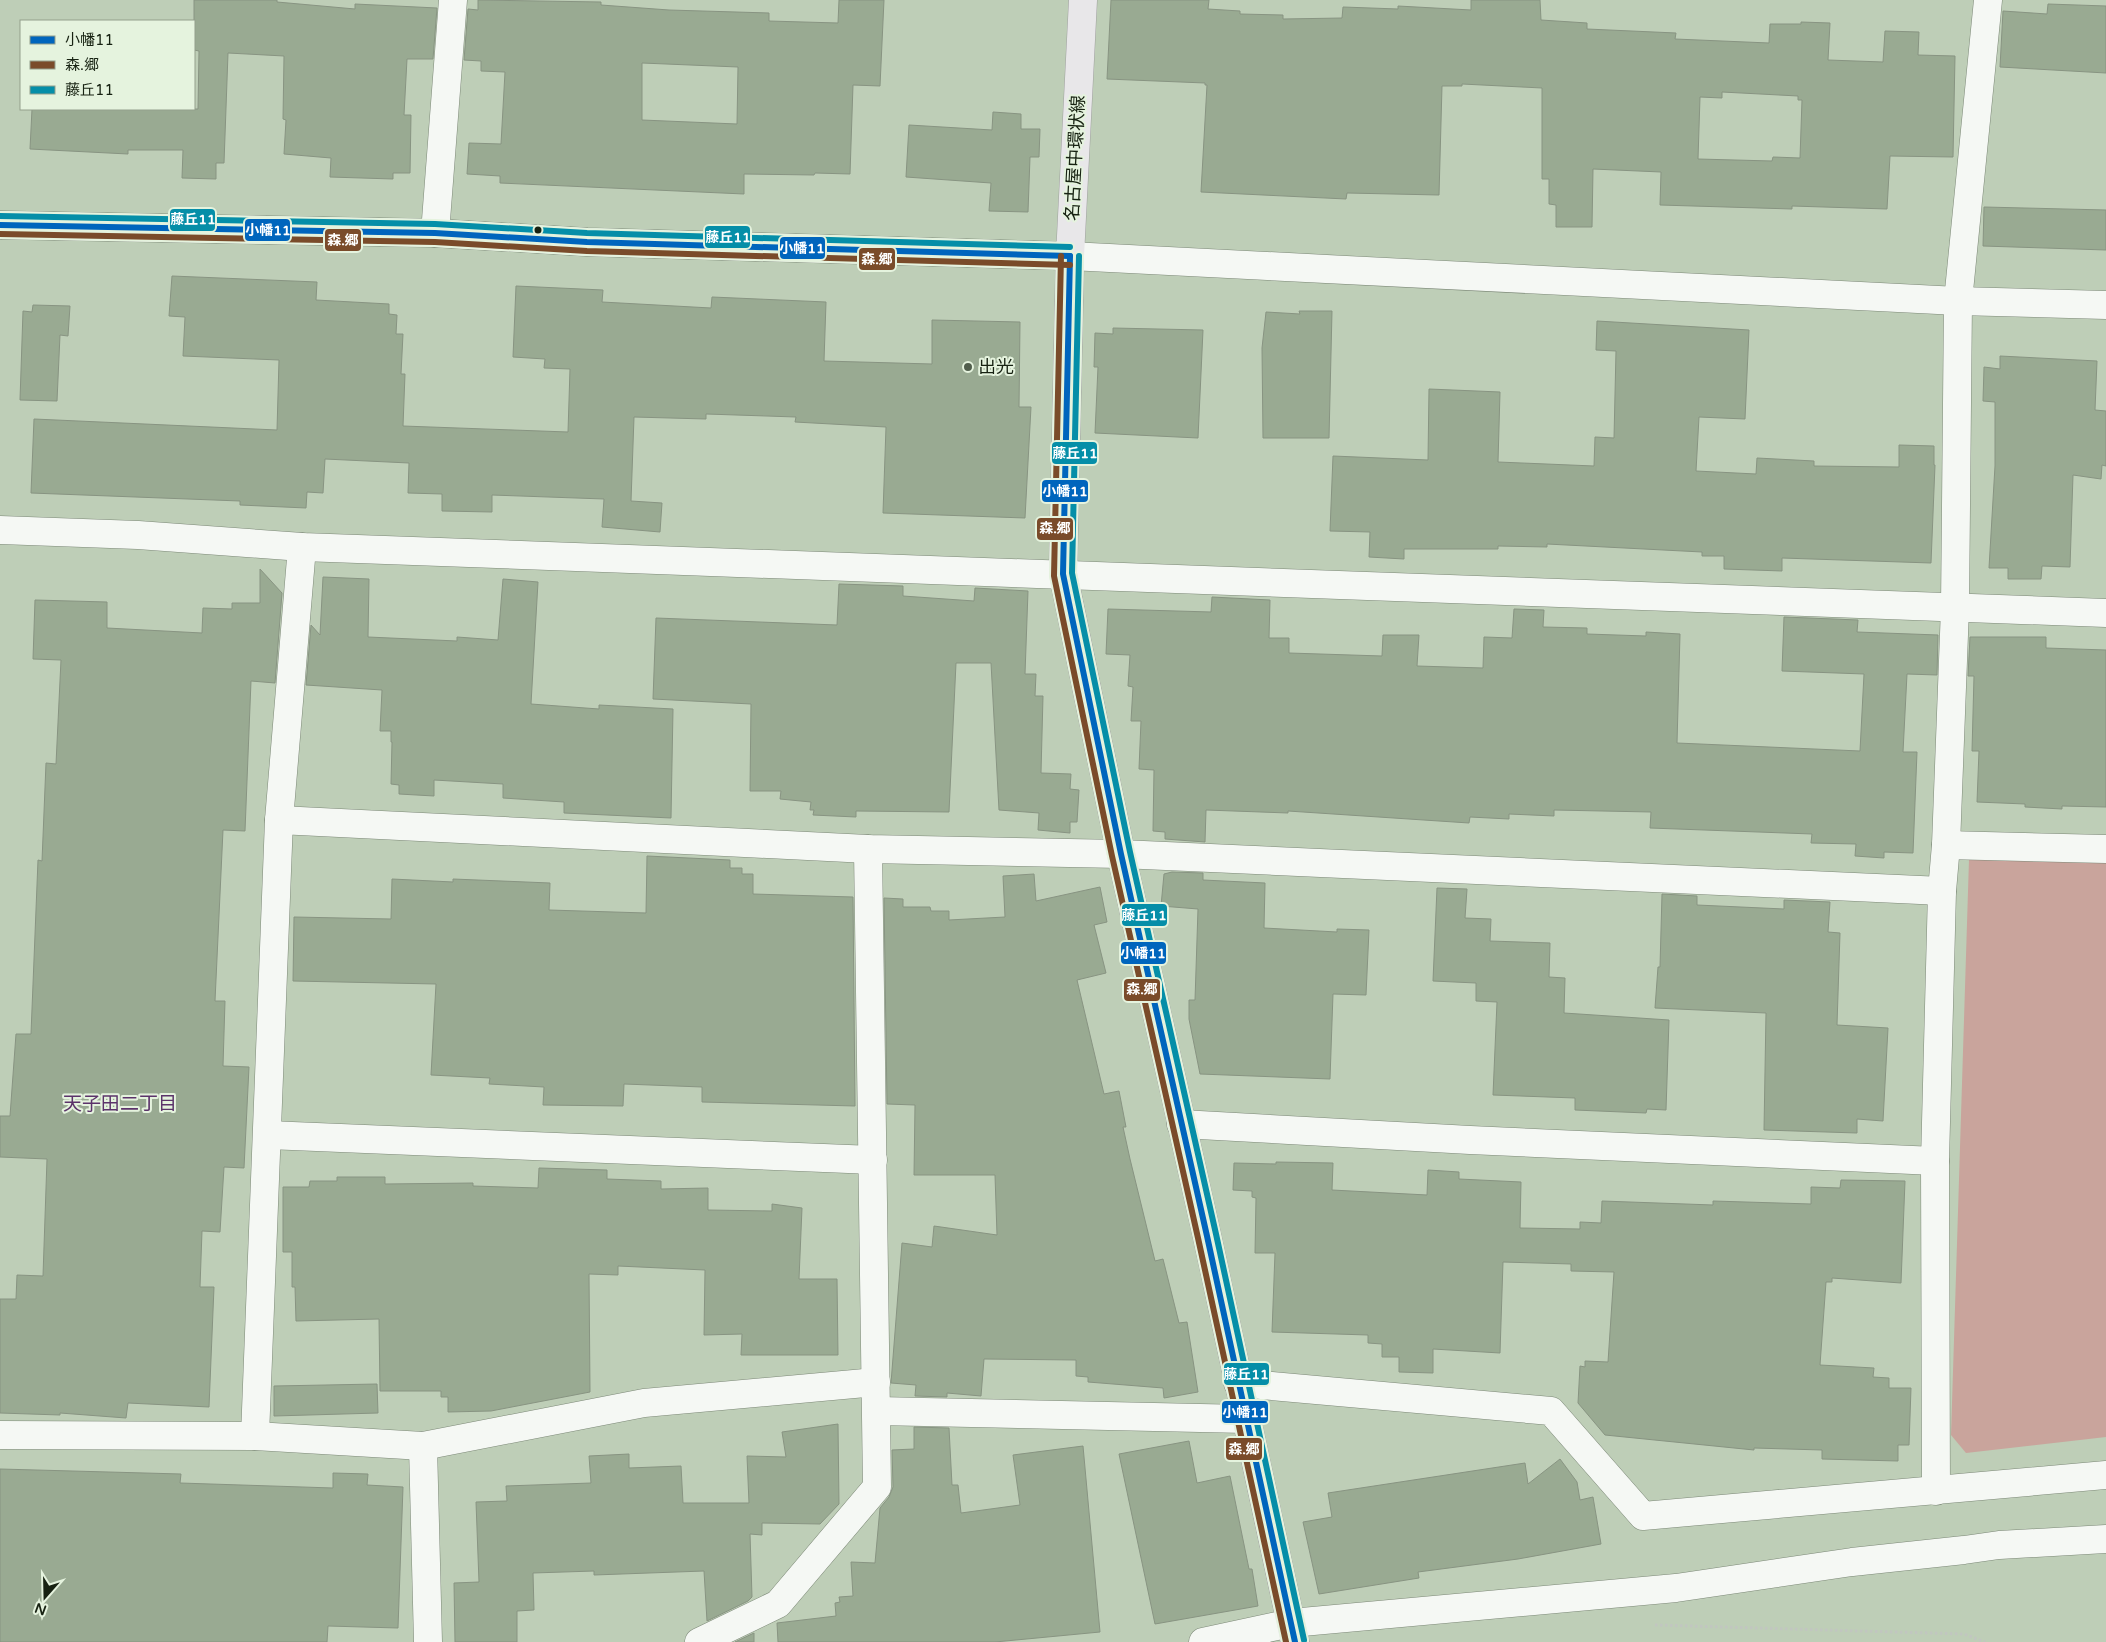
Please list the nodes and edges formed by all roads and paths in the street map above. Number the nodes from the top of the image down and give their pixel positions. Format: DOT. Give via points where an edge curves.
graph roads {
  1 [pos="453,0"];
  2 [pos="1083,0"];
  3 [pos="1988,0"];
  4 [pos="0,225"];
  5 [pos="435,233"];
  6 [pos="1070,256"];
  7 [pos="1958,301"];
  8 [pos="2106,305"];
  9 [pos="0,530"];
  10 [pos="302,546"];
  11 [pos="1063,574"];
  12 [pos="1955,608"];
  13 [pos="2106,613"];
  14 [pos="279,820"];
  15 [pos="1946,845"];
  16 [pos="868,849"];
  17 [pos="2106,849"];
  18 [pos="1121,854"];
  19 [pos="1942,891"];
  20 [pos="1181,1124"];
  21 [pos="268,1135"];
  22 [pos="873,1160"];
  23 [pos="1935,1161"];
  24 [pos="876,1382"];
  25 [pos="1238,1383"];
  26 [pos="877,1411"];
  27 [pos="1246,1419"];
  28 [pos="0,1435"];
  29 [pos="255,1436"];
  30 [pos="423,1446"];
  31 [pos="2106,1476"];
  32 [pos="1936,1491"];
  33 [pos="2106,1539"];
  34 [pos="1647,1625"];
  35 [pos="1293,1632"];
  36 [pos="428,1642"];
  37 [pos="698,1642"];
  38 [pos="1203,1642"];
  39 [pos="1985,1642"];
  1 -- 5 [label="street"];
  2 -- 6 [label="main road, 名古屋中環状線"];
  3 -- 7 [label="street"];
  4 -- 5 [label="street"];
  5 -- 6 [label="street" via="587,242"];
  6 -- 7 [label="street"];
  6 -- 11 [label="main road, 名古屋中環状線"];
  7 -- 8 [label="street"];
  7 -- 12 [label="street"];
  9 -- 10 [label="street"];
  10 -- 11 [label="street"];
  10 -- 14 [label="street"];
  11 -- 12 [label="street"];
  11 -- 18 [label="main road, 名古屋中環状線"];
  12 -- 13 [label="street"];
  12 -- 15 [label="street"];
  14 -- 16 [label="street"];
  14 -- 21 [label="street"];
  15 -- 17 [label="street"];
  15 -- 19 [label="street"];
  16 -- 18 [label="street"];
  16 -- 22 [label="street"];
  18 -- 19 [label="street"];
  18 -- 20 [label="main road, 名古屋中環状線"];
  19 -- 23 [label="street"];
  20 -- 23 [label="street"];
  20 -- 25 [label="main road, 名古屋中環状線"];
  21 -- 22 [label="street"];
  21 -- 29 [label="street"];
  22 -- 24 [label="street"];
  23 -- 32 [label="street"];
  24 -- 26 [label="street"];
  24 -- 30 [label="street" via="644,1403"];
  25 -- 27 [label="main road, 名古屋中環状線"];
  25 -- 32 [label="street" via="1551,1411 1643,1516"];
  26 -- 27 [label="street"];
  26 -- 37 [label="street" via="877,1487 778,1604"];
  27 -- 35 [label="main road, 名古屋中環状線"];
  28 -- 29 [label="street"];
  29 -- 30 [label="street"];
  30 -- 36 [label="street"];
  31 -- 32 [label="street"];
  33 -- 35 [label="street" via="1999,1545 1852,1562 1676,1588"];
  34 -- 39 [label="path" via="1964,1634"];
  35 -- 38 [label="street"];
}
